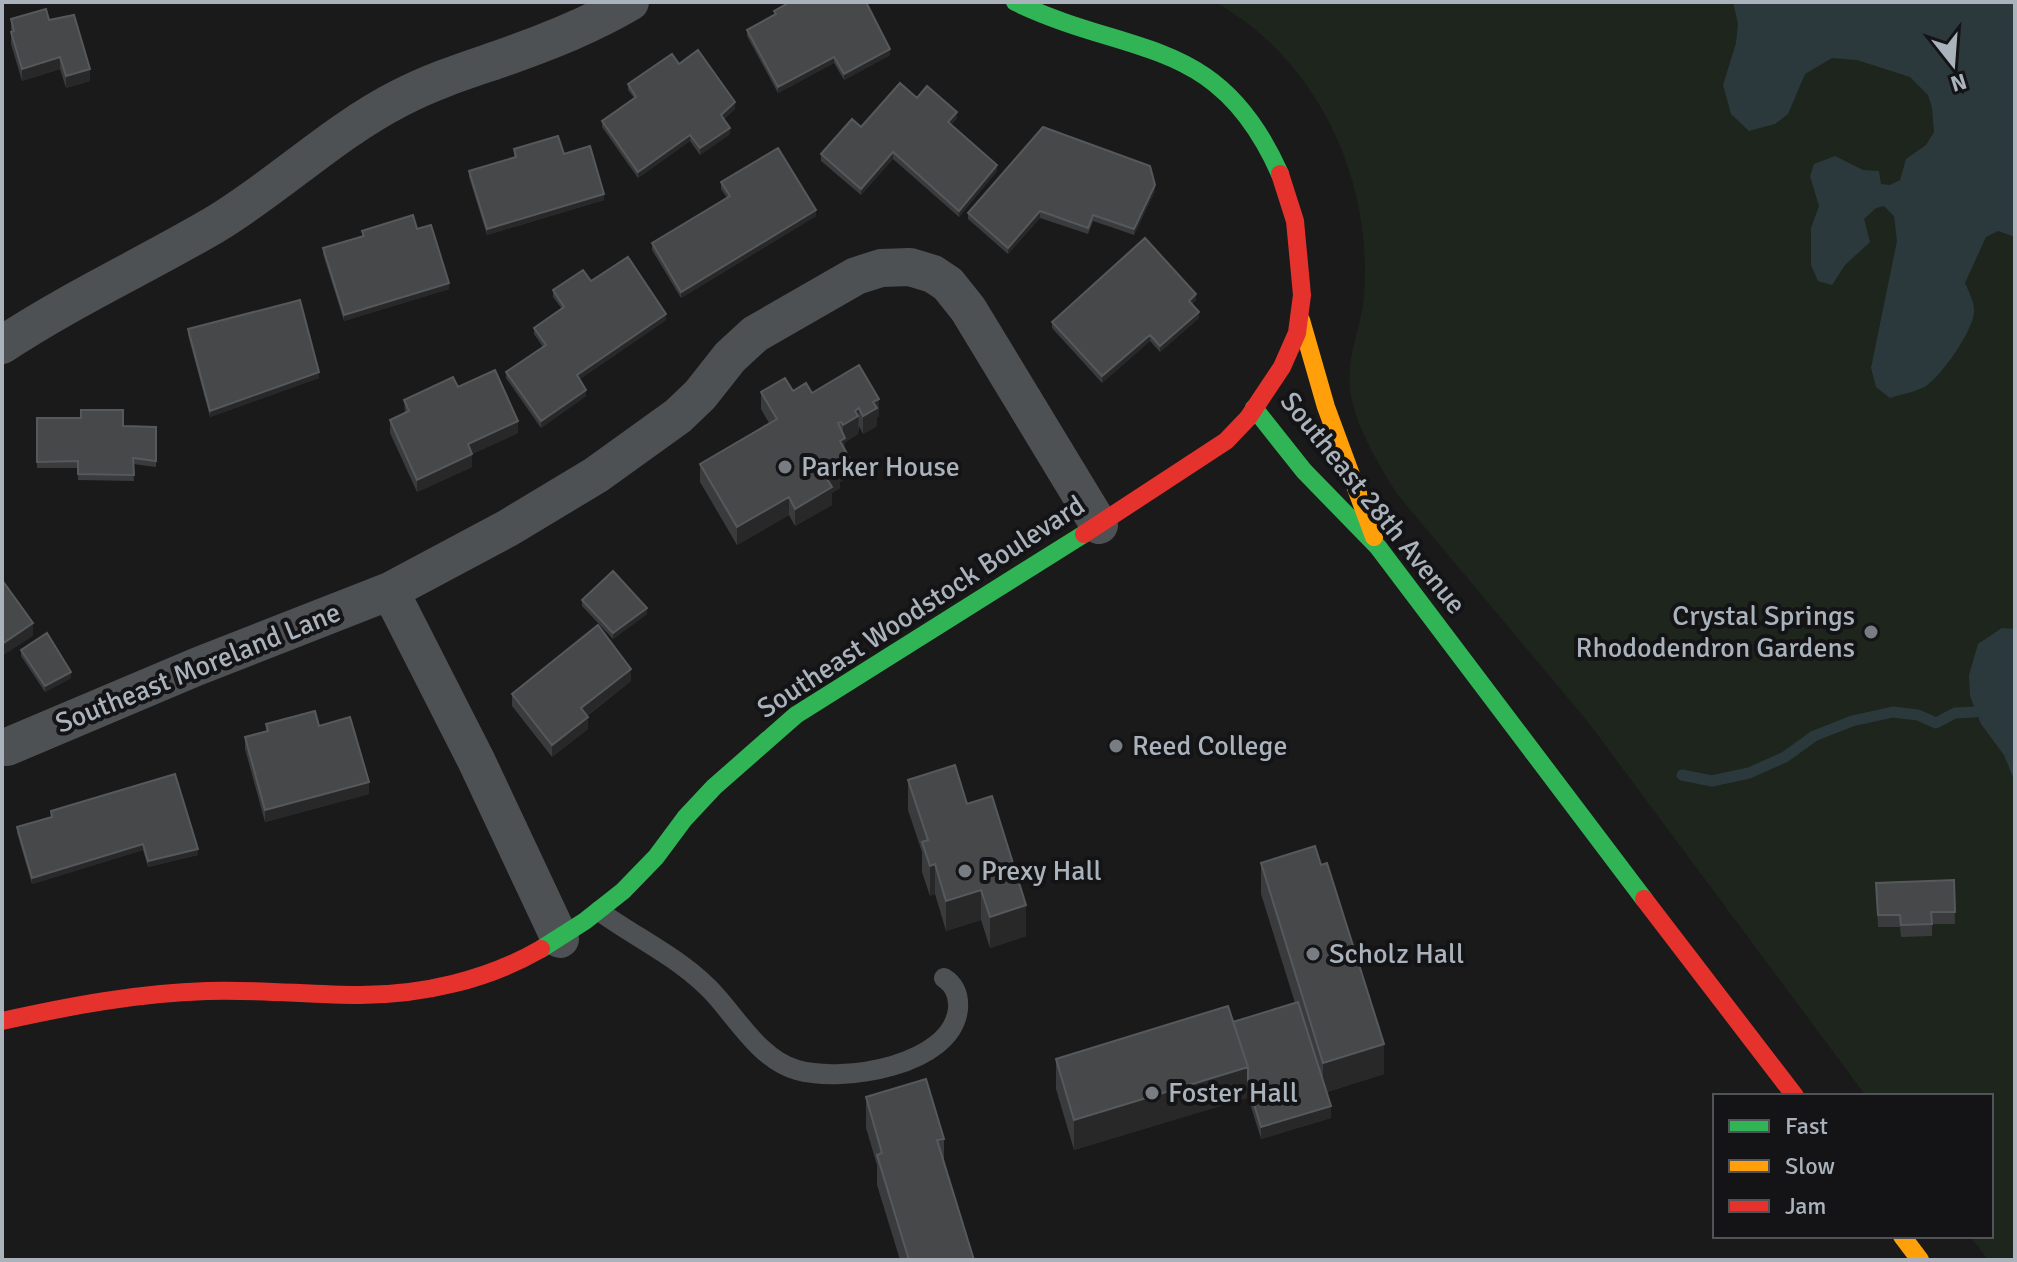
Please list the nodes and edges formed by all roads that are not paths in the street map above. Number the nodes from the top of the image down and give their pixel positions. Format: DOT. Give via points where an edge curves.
graph roads {
  1 [pos="630,2"];
  2 [pos="1015,2"];
  3 [pos="1301,320"];
  4 [pos="2,345"];
  5 [pos="1254,408"];
  6 [pos="1099,525"];
  7 [pos="1378,547"];
  8 [pos="390,591"];
  9 [pos="7,747"];
  10 [pos="599,911"];
  11 [pos="560,939"];
  12 [pos="944,978"];
  13 [pos="2,1021"];
  14 [pos="1793,1094"];
  15 [pos="1904,1238"];
  16 [pos="1920,1260"];
  1 -- 4 [label="street" via="563,36 453,75 364,116 215,224"];
  2 -- 3 [label="main road, Southeast 28th Avenue" via="1185,63 1219,85 1244,111 1284,180 1296,222"];
  3 -- 5 [label="main road, Southeast 28th Avenue" via="1286,358"];
  3 -- 7 [label="main road" via="1326,407"];
  5 -- 6 [label="main road, Southeast Woodstock Boulevard" via="1227,441"];
  5 -- 7 [label="main road, Southeast 28th Avenue" via="1327,498"];
  6 -- 8 [label="street, Southeast Moreland Lane" via="948,284 910,267 881,268 856,276 755,334 678,416 596,475"];
  6 -- 10 [label="main road, Southeast Woodstock Boulevard" via="796,715 720,782 635,880"];
  7 -- 14 [label="main road, Southeast 28th Avenue"];
  8 -- 9 [label="street, Southeast Moreland Lane"];
  8 -- 11 [label="street"];
  10 -- 11 [label="main road, Southeast Woodstock Boulevard"];
  10 -- 12 [label="lane" via="688,968 762,1049 794,1070 854,1075 937,1047 957,1024 959,1001 953,984"];
  11 -- 13 [label="main road, Southeast Woodstock Boulevard" via="474,977 410,992 172,993"];
  15 -- 16 [label="main road"];
}
